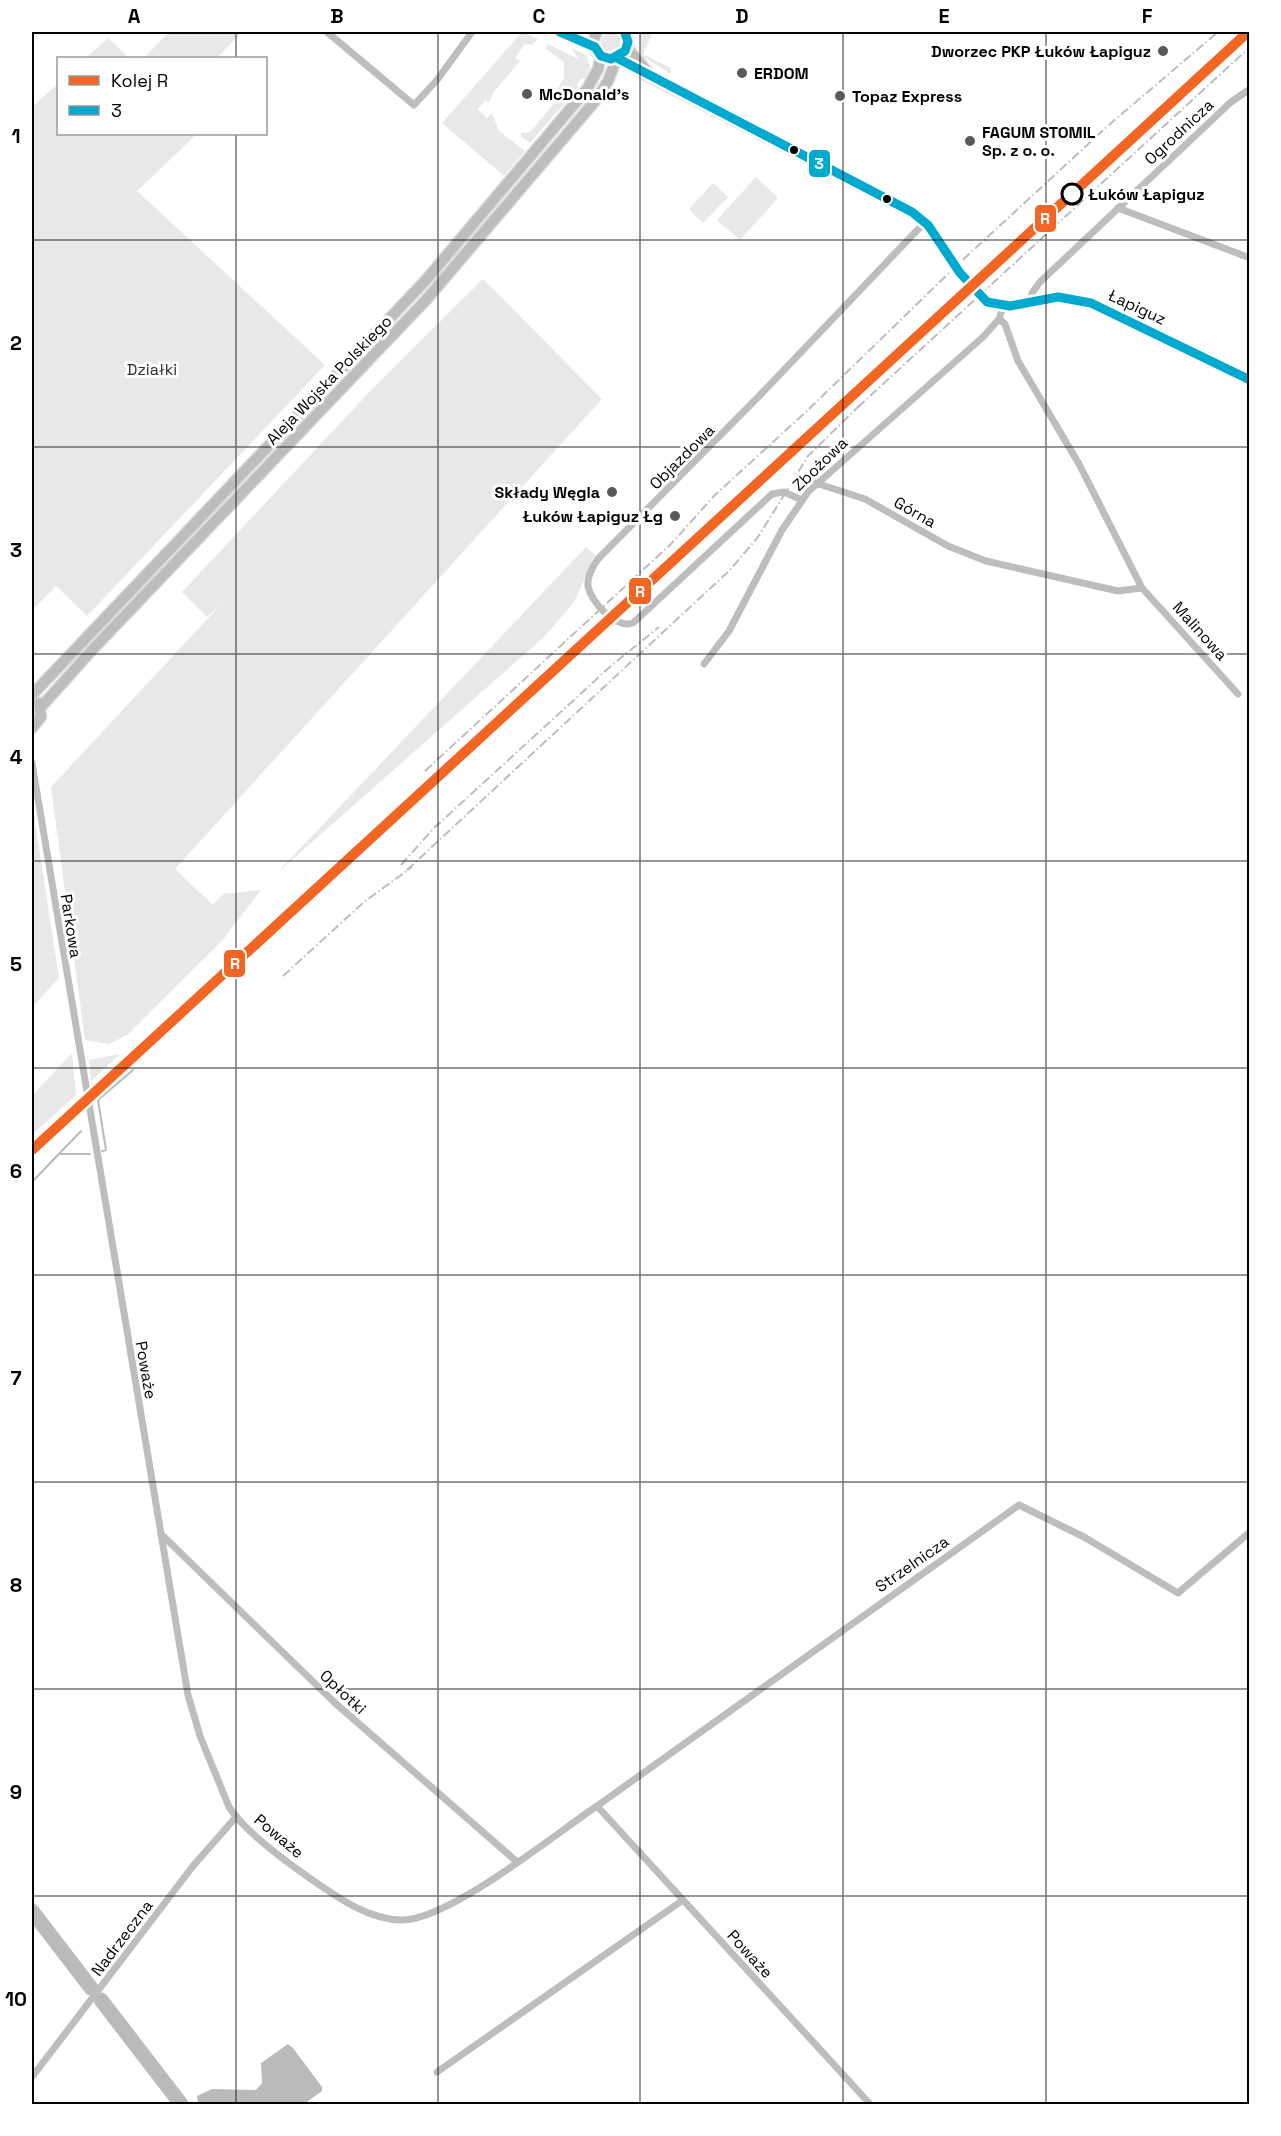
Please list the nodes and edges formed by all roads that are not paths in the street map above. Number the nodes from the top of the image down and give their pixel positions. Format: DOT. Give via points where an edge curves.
graph roads {
  1 [pos="327,32"];
  2 [pos="472,32"];
  3 [pos="560,32"];
  4 [pos="591,32"];
  5 [pos="597,32"];
  6 [pos="625,32"];
  7 [pos="627,48"];
  8 [pos="598,51"];
  9 [pos="617,58"];
  10 [pos="661,83"];
  11 [pos="1250,89"];
  12 [pos="1118,208"];
  13 [pos="925,222"];
  14 [pos="1250,258"];
  15 [pos="1031,301"];
  16 [pos="1003,307"];
  17 [pos="999,319"];
  18 [pos="1250,380"];
  19 [pos="816,483"];
  20 [pos="802,500"];
  21 [pos="1142,588"];
  22 [pos="704,664"];
  23 [pos="1238,694"];
  24 [pos="32,696"];
  25 [pos="41,707"];
  26 [pos="32,728"];
  27 [pos="32,763"];
  28 [pos="85,1094"];
  29 [pos="1250,1532"];
  30 [pos="160,1533"];
  31 [pos="597,1806"];
  32 [pos="236,1817"];
  33 [pos="516,1861"];
  34 [pos="683,1900"];
  35 [pos="437,2072"];
  36 [pos="32,2077"];
  37 [pos="870,2104"];
  1 -- 2 [label="street" via="414,105"];
  3 -- 8 [label="main road"];
  4 -- 5 [label="main road"];
  5 -- 8 [label="main road, Aleja Wojska Polskiego"];
  6 -- 7 [label="main road"];
  7 -- 9 [label="main road"];
  7 -- 10 [label="main road"];
  8 -- 9 [label="main road" via="609,59"];
  8 -- 24 [label="main road, Aleja Wojska Polskiego" via="596,75 583,95 426,280"];
  9 -- 10 [label="main road"];
  9 -- 25 [label="main road, Aleja Wojska Polskiego" via="596,100 441,284"];
  10 -- 13 [label="main road" via="899,204"];
  11 -- 12 [label="street, Ogrodnicza" via="1231,102"];
  12 -- 14 [label="street"];
  12 -- 15 [label="street, Ogrodnicza" via="1040,282"];
  13 -- 16 [label="main road" via="952,264 976,291 987,302"];
  13 -- 20 [label="street, Objazdowa" via="598,559 588,580 590,592 611,618 620,624 633,623 772,494 784,492"];
  15 -- 16 [label="main road, Łapiguz"];
  15 -- 18 [label="main road, Łapiguz" via="1059,297 1091,303"];
  16 -- 17 [label="street, Zbożowa"];
  17 -- 19 [label="street, Zbożowa"];
  17 -- 21 [label="street, Malinowa" via="1005,324 1018,362 1079,464"];
  19 -- 20 [label="street, Zbożowa"];
  19 -- 21 [label="street, Górna" via="865,499 948,546 1001,565 1118,591"];
  20 -- 22 [label="street, Zbożowa" via="729,631"];
  21 -- 23 [label="street, Malinowa"];
  24 -- 25 [label="main road"];
  25 -- 26 [label="main road, Aleja Wojska Polskiego" via="40,720"];
  27 -- 28 [label="street, Parkowa"];
  28 -- 30 [label="street, Poważe"];
  29 -- 31 [label="street, Strzelnicza" via="1178,1593 1093,1542 1019,1505"];
  30 -- 32 [label="street, Poważe" via="188,1695 204,1746"];
  30 -- 33 [label="street, Opłotki" via="327,1695"];
  31 -- 33 [label="street, Poważe"];
  31 -- 34 [label="street, Poważe"];
  32 -- 33 [label="street, Poważe" via="323,1887 364,1911 388,1918 401,1920 434,1913 459,1901"];
  32 -- 36 [label="street, Nadrzeczna"];
  34 -- 35 [label="street"];
  34 -- 37 [label="street, Poważe"];
}
